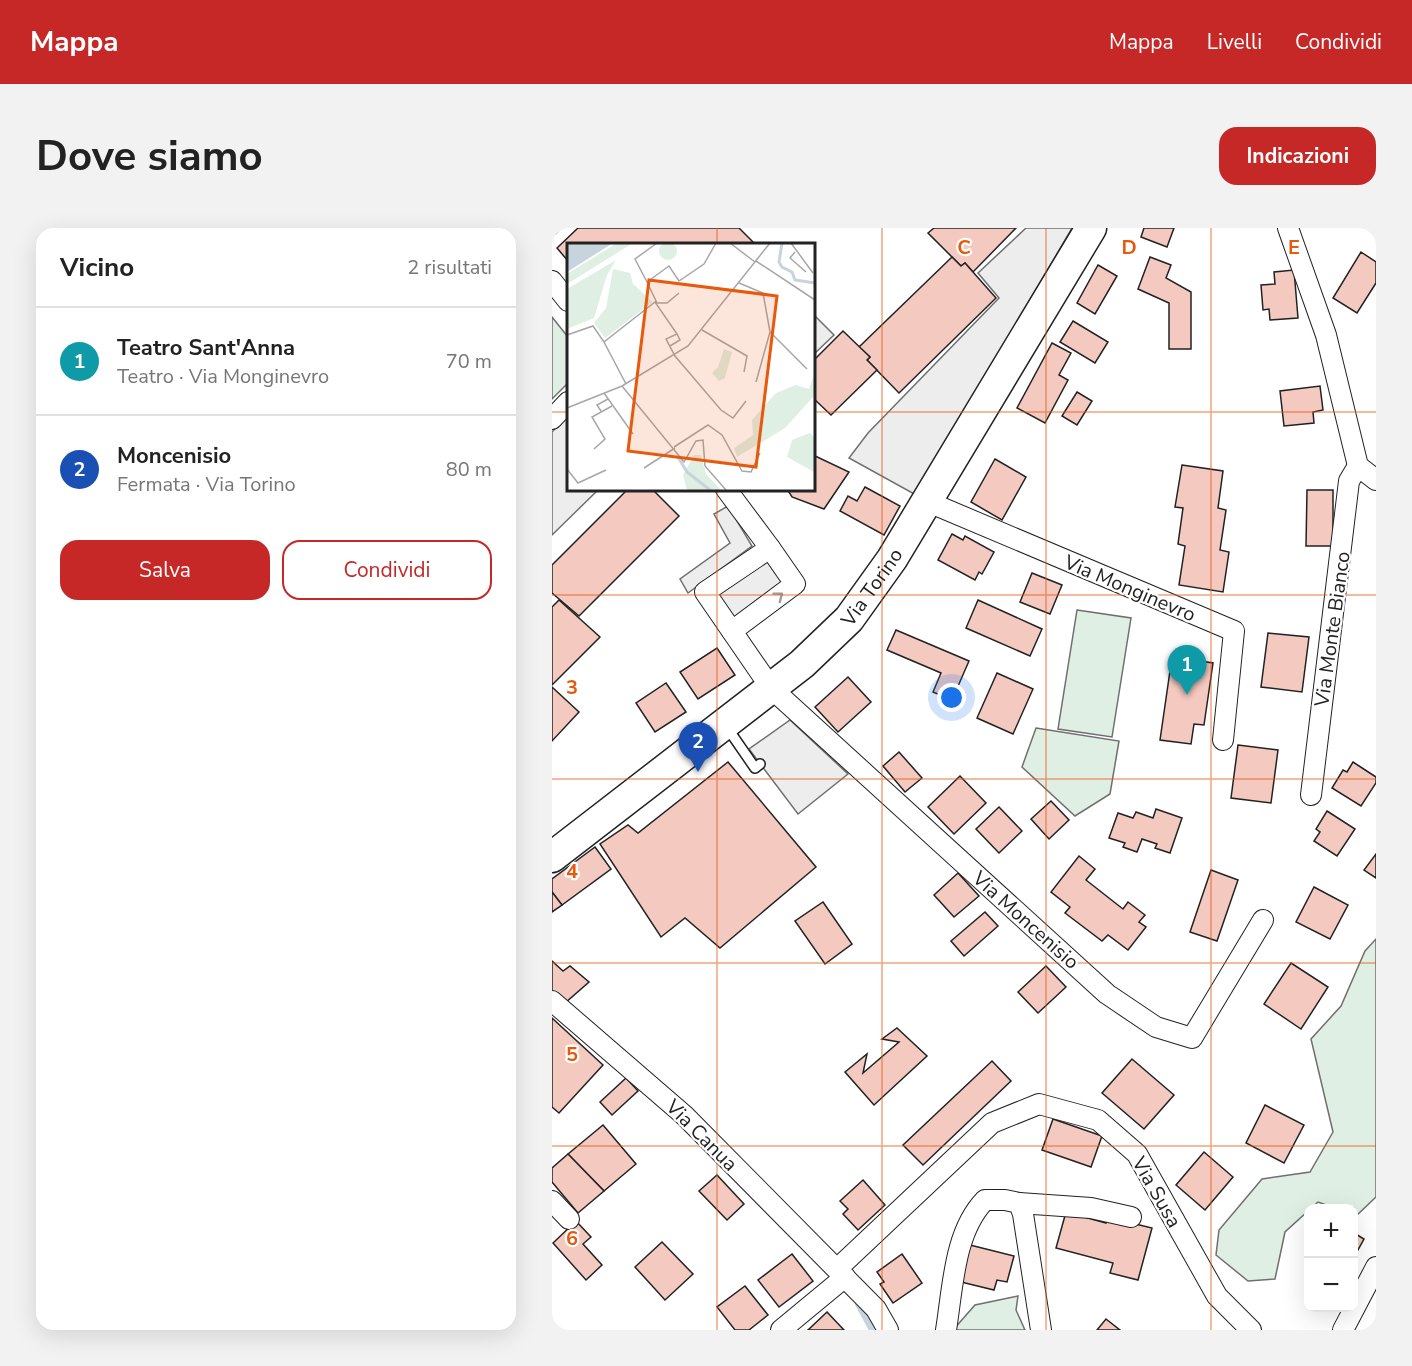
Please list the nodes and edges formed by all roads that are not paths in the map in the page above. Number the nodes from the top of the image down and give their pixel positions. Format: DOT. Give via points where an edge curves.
graph roads {
  1 [pos="1091,228"];
  2 [pos="1288,228"];
  3 [pos="552,280"];
  4 [pos="567,300"];
  5 [pos="567,403"];
  6 [pos="552,419"];
  7 [pos="1358,466"];
  8 [pos="1376,480"];
  9 [pos="727,490"];
  10 [pos="926,501"];
  11 [pos="768,545"];
  12 [pos="736,558"];
  13 [pos="732,631"];
  14 [pos="771,688"];
  15 [pos="724,724"];
  16 [pos="1223,740"];
  17 [pos="760,764"];
  18 [pos="1311,795"];
  19 [pos="552,857"];
  20 [pos="1263,920"];
  21 [pos="552,1001"];
  22 [pos="552,1201"];
  23 [pos="1018,1203"];
  24 [pos="1131,1217"];
  25 [pos="569,1219"];
  26 [pos="1376,1267"];
  27 [pos="841,1273"];
  28 [pos="781,1330"];
  29 [pos="888,1330"];
  30 [pos="946,1330"];
  31 [pos="1041,1330"];
  32 [pos="1251,1330"];
  33 [pos="1343,1330"];
  1 -- 10 [label="main road, Via Torino"];
  2 -- 7 [label="street" via="1326,335"];
  3 -- 4 [label="street"];
  5 -- 6 [label="street"];
  7 -- 8 [label="street"];
  7 -- 18 [label="street, Via Monte Bianco" via="1349,481"];
  9 -- 11 [label="street"];
  10 -- 14 [label="main road, Via Torino" via="849,620"];
  10 -- 16 [label="street, Via Monginevro" via="1234,632"];
  11 -- 12 [label="lane" via="739,561"];
  11 -- 13 [label="street" via="705,592"];
  13 -- 11 [label="street, one-way" via="795,584"];
  13 -- 14 [label="street"];
  14 -- 15 [label="main road, Via Torino"];
  14 -- 20 [label="street, Via Moncenisio" via="1107,994 1156,1027 1192,1038"];
  15 -- 17 [label="lane" via="755,768"];
  15 -- 19 [label="main road, Via Torino"];
  21 -- 27 [label="street, Via Canua" via="684,1115"];
  22 -- 25 [label="street"];
  23 -- 24 [label="street" via="1091,1208"];
  23 -- 30 [label="street" via="985,1200 972,1214"];
  23 -- 31 [label="street" via="1027,1229"];
  26 -- 33 [label="street"];
  27 -- 28 [label="street"];
  27 -- 29 [label="street, Via Canua" via="876,1309"];
  27 -- 32 [label="street, Via Susa" via="992,1123 1039,1104 1098,1119 1137,1154 1217,1296"];
}
